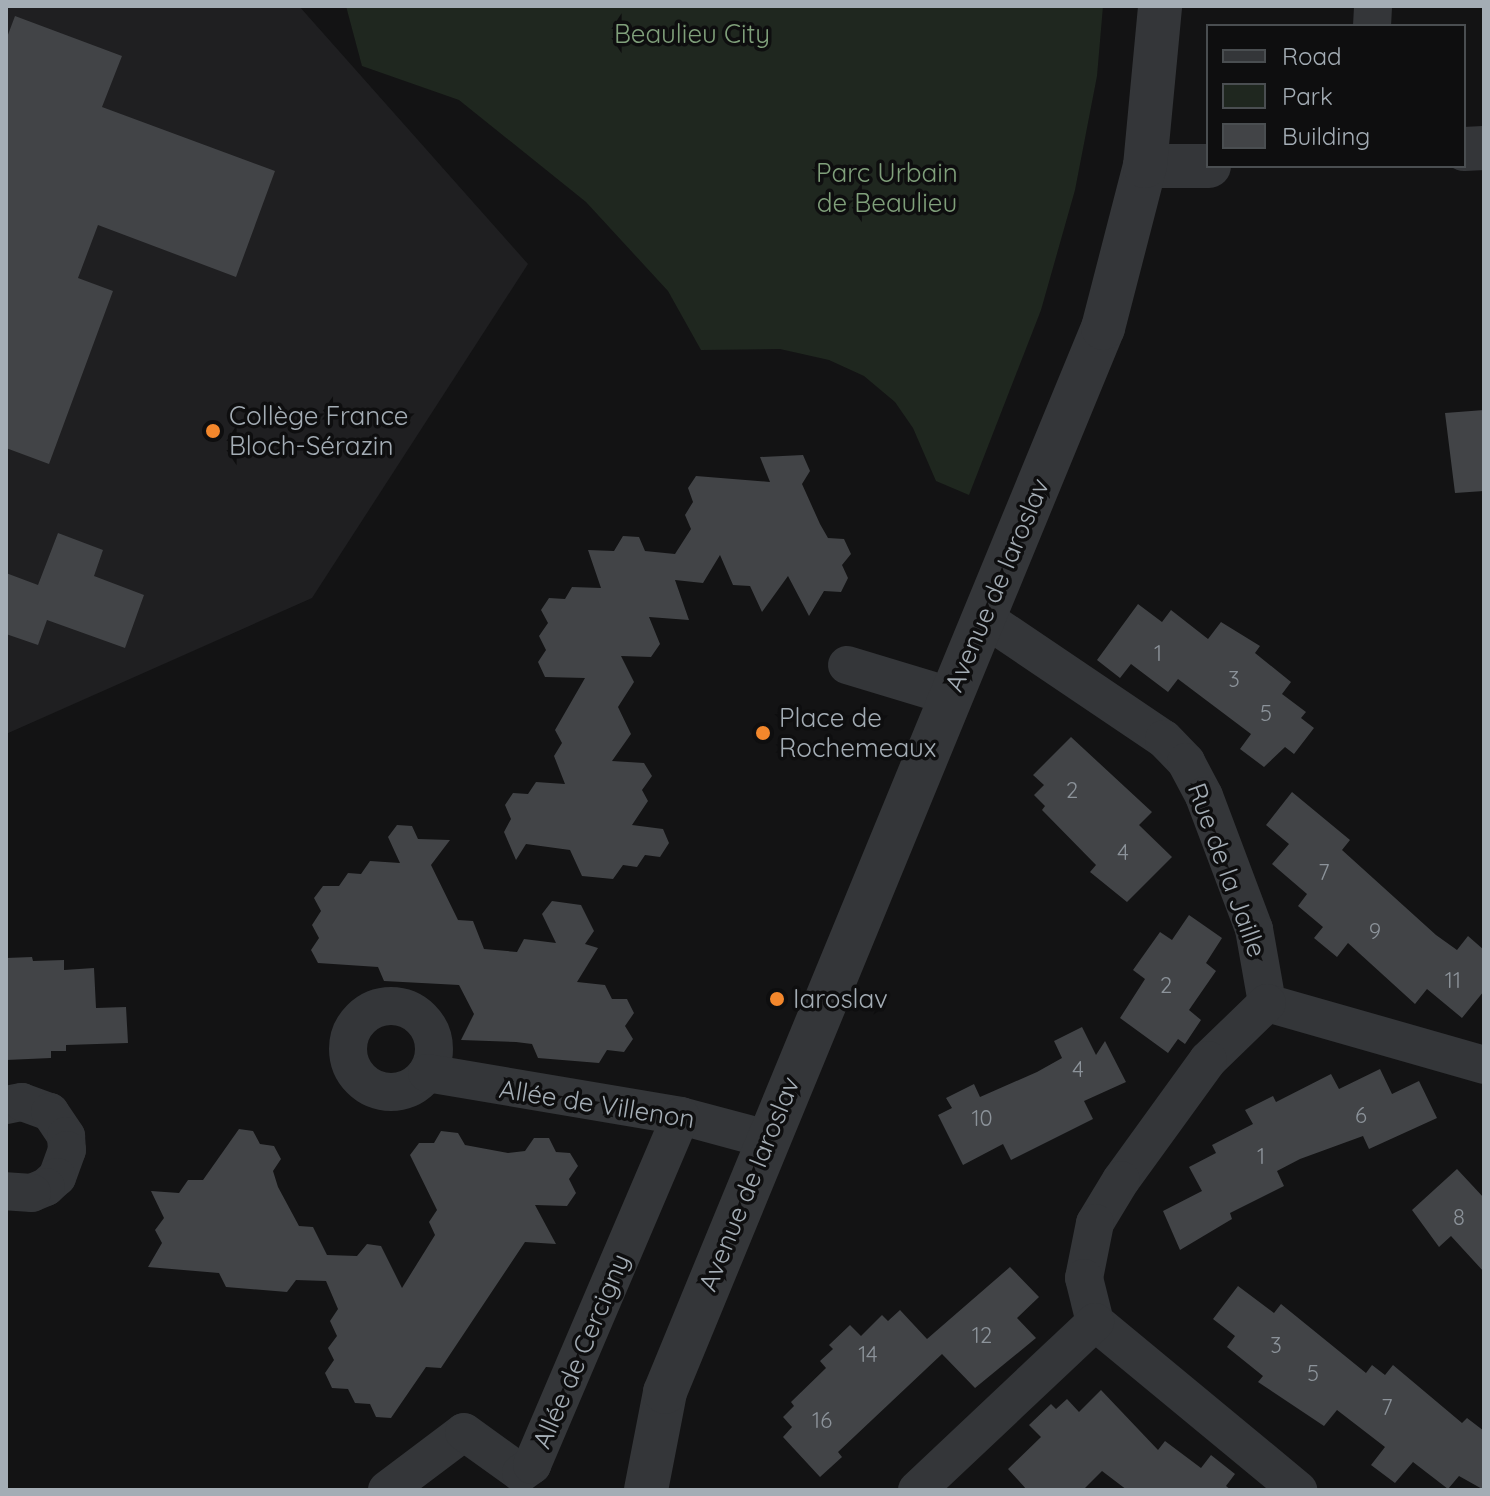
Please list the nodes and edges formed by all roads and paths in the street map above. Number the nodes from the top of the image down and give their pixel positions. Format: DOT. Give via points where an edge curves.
graph roads {
  1 [pos="1160,6"];
  2 [pos="1145,166"];
  3 [pos="1206,166"];
  4 [pos="983,617"];
  5 [pos="847,665"];
  6 [pos="950,696"];
  7 [pos="1267,1003"];
  8 [pos="1484,1065"];
  9 [pos="427,1073"];
  10 [pos="6,1105"];
  11 [pos="681,1116"];
  12 [pos="767,1139"];
  13 [pos="6,1191"];
  14 [pos="1095,1322"];
  15 [pos="387,1490"];
  16 [pos="646,1490"];
  17 [pos="917,1490"];
  18 [pos="1298,1490"];
  1 -- 2 [label="street, Avenue de Iaroslav"];
  2 -- 3 [label="street"];
  2 -- 4 [label="street, Avenue de Iaroslav" via="1103,328"];
  4 -- 6 [label="street, Avenue de Iaroslav"];
  4 -- 7 [label="street, Rue de la Jaille" via="1164,739 1186,762 1254,929"];
  5 -- 6 [label="street"];
  6 -- 12 [label="street, Avenue de Iaroslav"];
  7 -- 8 [label="street"];
  7 -- 14 [label="street" via="1208,1060 1095,1223 1084,1278"];
  9 -- 11 [label="street, Allée de Villenon"];
  10 -- 13 [label="street" via="22,1102 50,1112 66,1136 67,1150 57,1177 46,1187 32,1193"];
  11 -- 12 [label="street, Allée de Villenon"];
  11 -- 15 [label="street, Allée de Cercigny" via="532,1465 521,1473 464,1432"];
  12 -- 16 [label="street, Avenue de Iaroslav" via="665,1392"];
  14 -- 17 [label="street"];
  14 -- 18 [label="street"];
}
